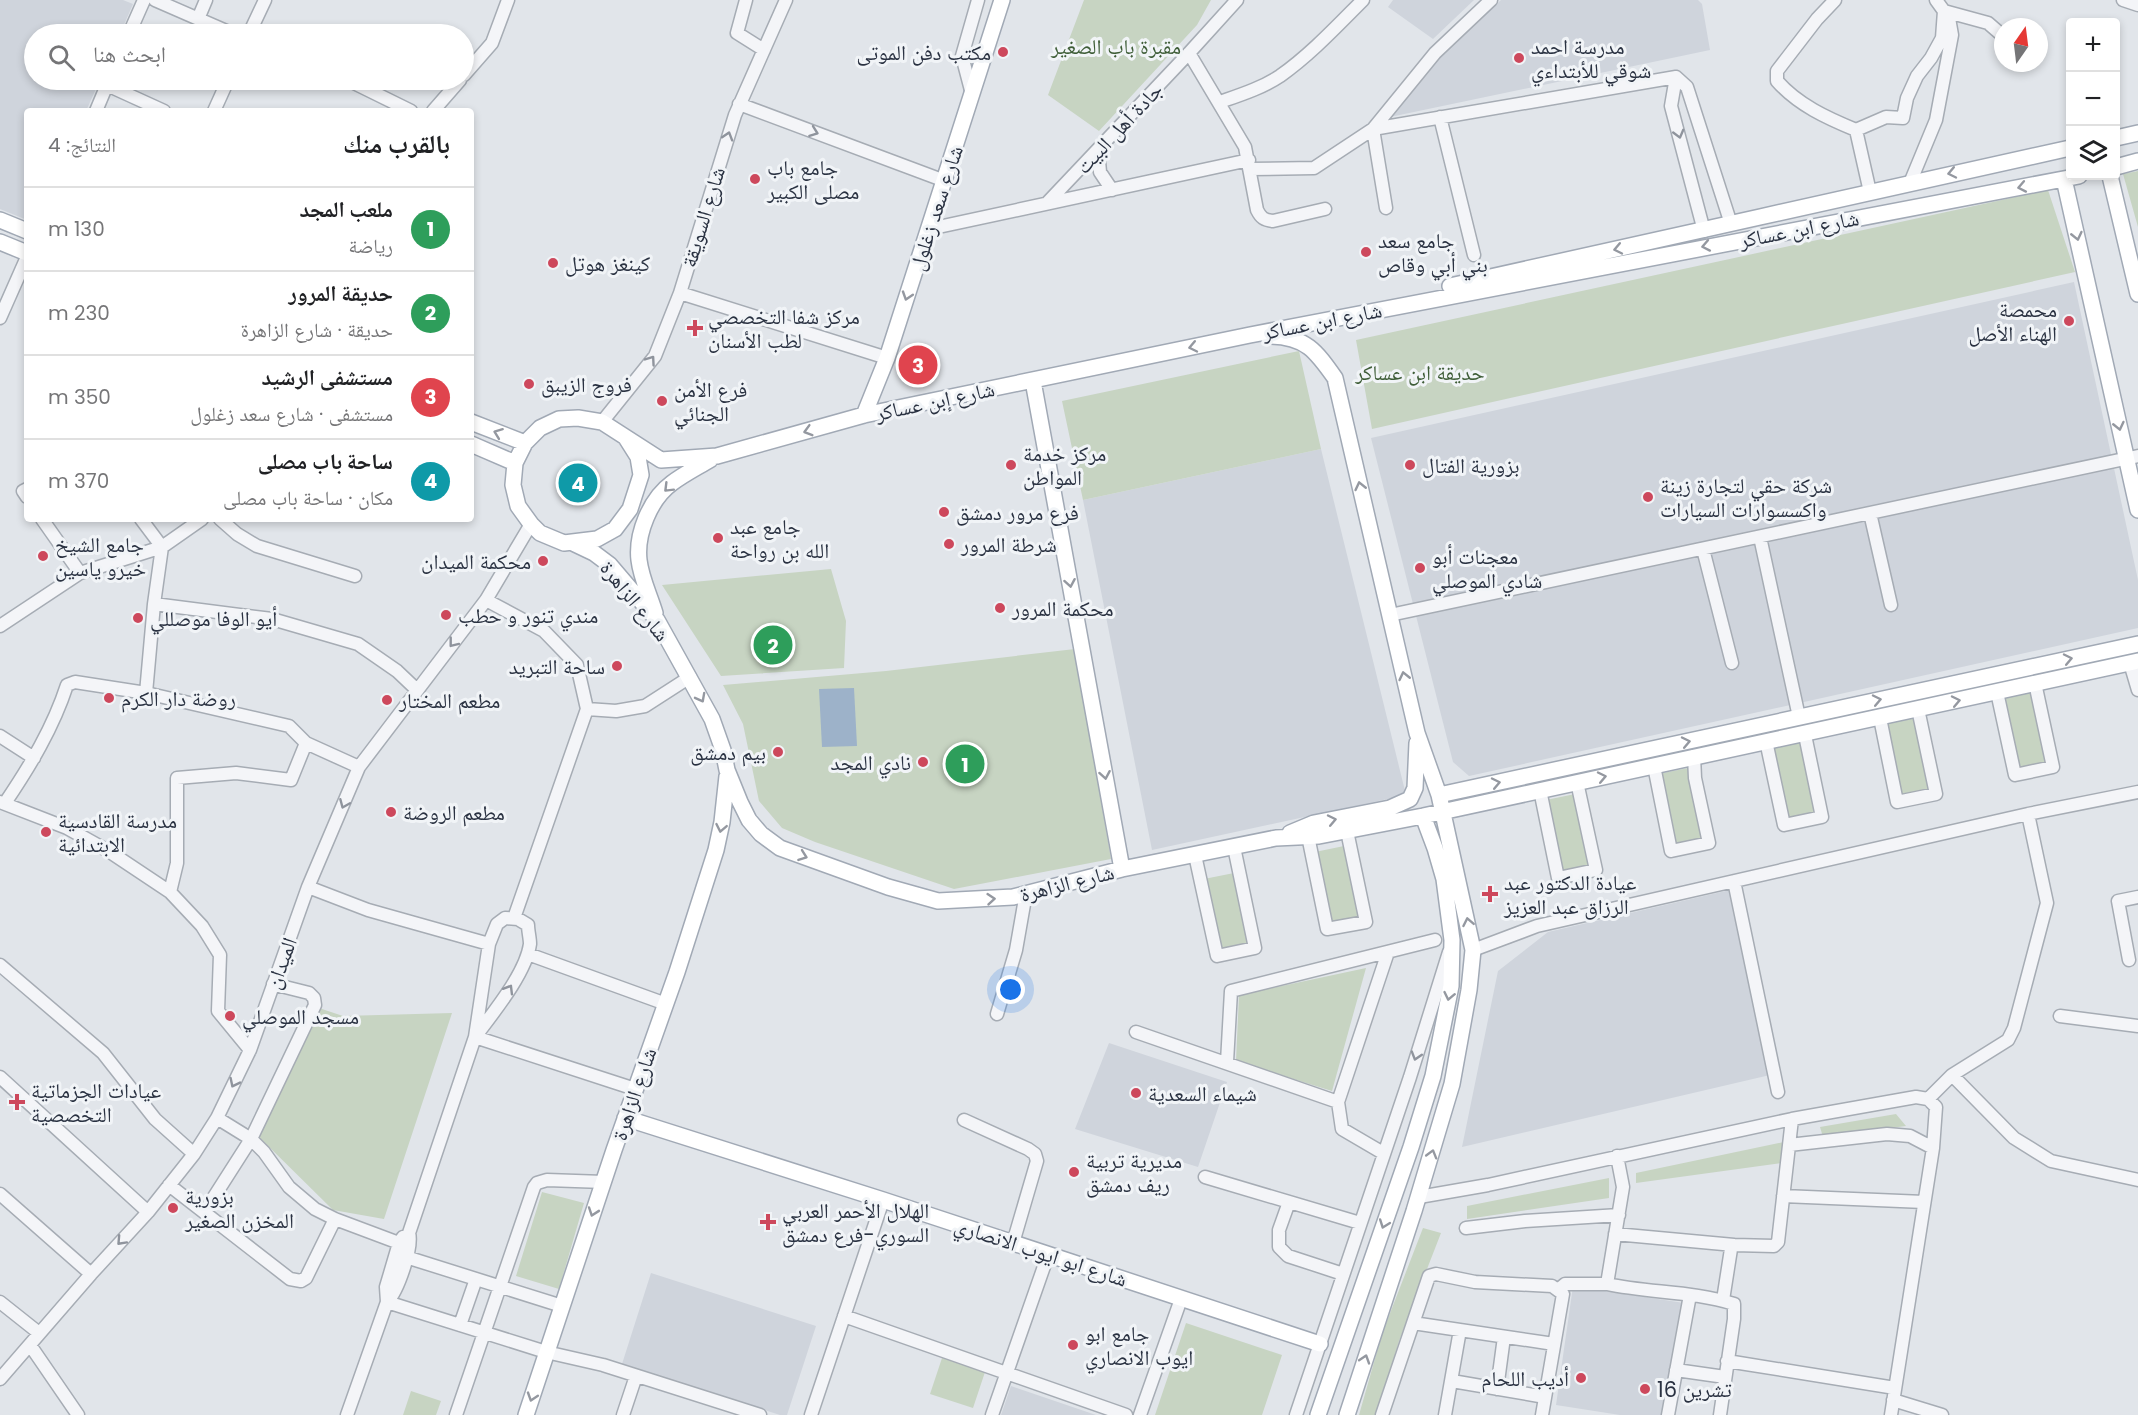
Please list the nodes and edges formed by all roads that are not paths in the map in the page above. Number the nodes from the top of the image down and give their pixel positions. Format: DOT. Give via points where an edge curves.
graph roads {
  1 [pos="144,0"];
  2 [pos="155,0"];
  3 [pos="206,0"];
  4 [pos="265,0"];
  5 [pos="508,0"];
  6 [pos="746,0"];
  7 [pos="786,0"];
  8 [pos="978,0"];
  9 [pos="1002,0"];
  10 [pos="1237,0"];
  11 [pos="1363,0"];
  12 [pos="1491,0"];
  13 [pos="1835,0"];
  14 [pos="1936,0"];
  15 [pos="2123,0"];
  16 [pos="2138,5"];
  17 [pos="1944,11"];
  18 [pos="198,19"];
  19 [pos="133,24"];
  20 [pos="210,24"];
  21 [pos="254,24"];
  22 [pos="1994,28"];
  23 [pos="764,50"];
  24 [pos="1189,53"];
  25 [pos="474,64"];
  26 [pos="1676,77"];
  27 [pos="105,90"];
  28 [pos="123,90"];
  29 [pos="223,90"];
  30 [pos="368,90"];
  31 [pos="451,90"];
  32 [pos="972,95"];
  33 [pos="1220,102"];
  34 [pos="739,104"];
  35 [pos="97,108"];
  36 [pos="158,108"];
  37 [pos="215,108"];
  38 [pos="405,108"];
  39 [pos="436,108"];
  40 [pos="1440,117"];
  41 [pos="1373,129"];
  42 [pos="1856,130"];
  43 [pos="2138,133"];
  44 [pos="2120,137"];
  45 [pos="2066,149"];
  46 [pos="1098,150"];
  47 [pos="2138,161"];
  48 [pos="1250,164"];
  49 [pos="2120,166"];
  50 [pos="2066,178"];
  51 [pos="2073,180"];
  52 [pos="2111,180"];
  53 [pos="945,181"];
  54 [pos="1910,183"];
  55 [pos="1112,189"];
  56 [pos="1870,192"];
  57 [pos="1048,202"];
  58 [pos="1386,208"];
  59 [pos="1325,209"];
  60 [pos="0,220"];
  61 [pos="1731,224"];
  62 [pos="929,229"];
  63 [pos="24,230"];
  64 [pos="1704,231"];
  65 [pos="0,242"];
  66 [pos="24,254"];
  67 [pos="1474,255"];
  68 [pos="24,262"];
  69 [pos="680,293"];
  70 [pos="2138,294"];
  71 [pos="0,318"];
  72 [pos="1250,335"];
  73 [pos="887,358"];
  74 [pos="1033,381"];
  75 [pos="864,415"];
  76 [pos="602,422"];
  77 [pos="474,423"];
  78 [pos="626,438"];
  79 [pos="525,443"];
  80 [pos="474,445"];
  81 [pos="717,456"];
  82 [pos="2132,457"];
  83 [pos="515,463"];
  84 [pos="2138,510"];
  85 [pos="1870,513"];
  86 [pos="44,522"];
  87 [pos="143,522"];
  88 [pos="198,522"];
  89 [pos="223,522"];
  90 [pos="531,524"];
  91 [pos="1760,537"];
  92 [pos="573,543"];
  93 [pos="162,547"];
  94 [pos="1703,549"];
  95 [pos="80,573"];
  96 [pos="355,576"];
  97 [pos="486,600"];
  98 [pos="153,604"];
  99 [pos="1891,605"];
  100 [pos="1390,615"];
  101 [pos="657,620"];
  102 [pos="0,626"];
  103 [pos="2138,644"];
  104 [pos="2134,662"];
  105 [pos="1732,663"];
  106 [pos="690,677"];
  107 [pos="2035,683"];
  108 [pos="417,690"];
  109 [pos="2138,690"];
  110 [pos="1997,692"];
  111 [pos="146,693"];
  112 [pos="587,709"];
  113 [pos="1918,709"];
  114 [pos="1799,717"];
  115 [pos="1880,718"];
  116 [pos="1417,733"];
  117 [pos="1805,735"];
  118 [pos="0,736"];
  119 [pos="1766,741"];
  120 [pos="306,743"];
  121 [pos="1694,756"];
  122 [pos="34,758"];
  123 [pos="1654,766"];
  124 [pos="359,767"];
  125 [pos="727,770"];
  126 [pos="1577,782"];
  127 [pos="1540,790"];
  128 [pos="2138,792"];
  129 [pos="1439,795"];
  130 [pos="3,803"];
  131 [pos="1442,811"];
  132 [pos="2028,814"];
  133 [pos="1423,816"];
  134 [pos="1347,831"];
  135 [pos="1308,836"];
  136 [pos="1276,838"];
  137 [pos="1234,847"];
  138 [pos="1195,855"];
  139 [pos="1122,869"];
  140 [pos="1734,881"];
  141 [pos="308,887"];
  142 [pos="170,892"];
  143 [pos="1026,893"];
  144 [pos="2138,897"];
  145 [pos="514,918"];
  146 [pos="1435,940"];
  147 [pos="1452,940"];
  148 [pos="489,944"];
  149 [pos="1473,950"];
  150 [pos="1388,952"];
  151 [pos="528,954"];
  152 [pos="2129,960"];
  153 [pos="0,965"];
  154 [pos="273,984"];
  155 [pos="666,1004"];
  156 [pos="997,1014"];
  157 [pos="2060,1016"];
  158 [pos="2138,1026"];
  159 [pos="1136,1032"];
  160 [pos="475,1036"];
  161 [pos="250,1050"];
  162 [pos="1227,1062"];
  163 [pos="1952,1075"];
  164 [pos="0,1077"];
  165 [pos="635,1089"];
  166 [pos="1778,1092"];
  167 [pos="1928,1099"];
  168 [pos="1338,1102"];
  169 [pos="217,1118"];
  170 [pos="625,1118"];
  171 [pos="1792,1119"];
  172 [pos="964,1120"];
  173 [pos="251,1139"];
  174 [pos="1789,1145"];
  175 [pos="1933,1148"];
  176 [pos="1383,1153"];
  177 [pos="194,1154"];
  178 [pos="1617,1156"];
  179 [pos="1205,1177"];
  180 [pos="2138,1180"];
  181 [pos="604,1182"];
  182 [pos="169,1185"];
  183 [pos="0,1194"];
  184 [pos="1783,1196"];
  185 [pos="1419,1197"];
  186 [pos="883,1200"];
  187 [pos="1289,1202"];
  188 [pos="1924,1203"];
  189 [pos="204,1211"];
  190 [pos="148,1212"];
  191 [pos="1618,1215"];
  192 [pos="335,1219"];
  193 [pos="1360,1223"];
  194 [pos="1466,1228"];
  195 [pos="410,1233"];
  196 [pos="1615,1234"];
  197 [pos="399,1243"];
  198 [pos="1013,1243"];
  199 [pos="1734,1245"];
  200 [pos="1048,1254"];
  201 [pos="406,1257"];
  202 [pos="91,1274"];
  203 [pos="1343,1274"];
  204 [pos="476,1279"];
  205 [pos="1606,1284"];
  206 [pos="499,1286"];
  207 [pos="1559,1289"];
  208 [pos="1690,1295"];
  209 [pos="1181,1299"];
  210 [pos="1723,1300"];
  211 [pos="0,1302"];
  212 [pos="387,1302"];
  213 [pos="562,1306"];
  214 [pos="844,1316"];
  215 [pos="1413,1323"];
  216 [pos="460,1325"];
  217 [pos="1460,1330"];
  218 [pos="483,1332"];
  219 [pos="39,1334"];
  220 [pos="1504,1337"];
  221 [pos="1320,1344"];
  222 [pos="1554,1344"];
  223 [pos="30,1345"];
  224 [pos="546,1352"];
  225 [pos="1727,1361"];
  226 [pos="1676,1370"];
  227 [pos="1006,1373"];
  228 [pos="636,1376"];
  229 [pos="1725,1377"];
  230 [pos="0,1379"];
  231 [pos="1452,1382"];
  232 [pos="1497,1389"];
  233 [pos="1894,1394"];
  234 [pos="1545,1397"];
  235 [pos="78,1415"];
  236 [pos="346,1415"];
  237 [pos="456,1415"];
  238 [pos="526,1415"];
  239 [pos="623,1415"];
  240 [pos="760,1415"];
  241 [pos="811,1415"];
  242 [pos="992,1415"];
  243 [pos="1126,1415"];
  244 [pos="1140,1415"];
  245 [pos="1296,1415"];
  246 [pos="1318,1415"];
  247 [pos="1347,1415"];
  248 [pos="1382,1415"];
  249 [pos="1445,1415"];
  250 [pos="1542,1415"];
  251 [pos="1668,1415"];
  252 [pos="1719,1415"];
  253 [pos="1891,1415"];
  254 [pos="1942,1415"];
  1 -- 19 [label="street"];
  2 -- 18 [label="street"];
  3 -- 18 [label="street"];
  4 -- 21 [label="street"];
  5 -- 25 [label="street" via="492,43"];
  6 -- 23 [label="street" via="737,33"];
  7 -- 23 [label="street, شارع السويقة"];
  8 -- 32 [label="street" via="962,56"];
  9 -- 32 [label="main road, شارع سعد زغلول"];
  10 -- 24 [label="street, جادة أهل البيت"];
  11 -- 33 [label="street" via="1279,76 1249,93"];
  12 -- 41 [label="street" via="1435,53"];
  13 -- 42 [label="street" via="1777,71 1777,81 1819,114"];
  14 -- 17 [label="street"];
  15 -- 16 [label="street"];
  17 -- 22 [label="street"];
  17 -- 42 [label="street" via="1942,38 1906,98 1903,118 1886,117"];
  17 -- 54 [label="street" via="1952,35 1936,120"];
  18 -- 20 [label="street"];
  23 -- 34 [label="street, شارع السويقة"];
  24 -- 33 [label="street"];
  24 -- 46 [label="street, جادة أهل البيت"];
  26 -- 40 [label="street"];
  26 -- 61 [label="street" via="1687,87"];
  26 -- 64 [label="street, one-way" via="1671,106"];
  27 -- 35 [label="street"];
  28 -- 36 [label="street"];
  29 -- 37 [label="street"];
  30 -- 38 [label="street"];
  31 -- 39 [label="street"];
  32 -- 53 [label="main road, شارع سعد زغلول"];
  33 -- 48 [label="street" via="1240,134"];
  34 -- 53 [label="street, one-way"];
  69 -- 34 [label="street, شارع السويقة, one-way"];
  40 -- 41 [label="street"];
  40 -- 67 [label="street"];
  41 -- 48 [label="street" via="1314,168"];
  41 -- 58 [label="street"];
  42 -- 56 [label="street"];
  43 -- 44 [label="main road"];
  45 -- 54 [label="main road, شارع ابن عساكر, one-way"];
  46 -- 55 [label="street" via="1100,172"];
  46 -- 57 [label="street, جادة أهل البيت"];
  47 -- 49 [label="main road"];
  48 -- 55 [label="street"];
  48 -- 59 [label="street" via="1257,210 1265,220"];
  50 -- 72 [label="main road, شارع ابن عساكر, one-way"];
  51 -- 82 [label="main road, one-way"];
  52 -- 70 [label="main road"];
  53 -- 62 [label="main road, شارع سعد زغلول"];
  54 -- 56 [label="main road, شارع ابن عساكر"];
  55 -- 57 [label="street"];
  56 -- 61 [label="main road, شارع ابن عساكر"];
  57 -- 62 [label="street"];
  60 -- 63 [label="main road"];
  61 -- 64 [label="main road, شارع ابن عساكر"];
  62 -- 73 [label="main road, شارع سعد زغلول, one-way"];
  64 -- 72 [label="main road, شارع ابن عساكر, one-way" via="1274,323"];
  65 -- 66 [label="main road"];
  68 -- 71 [label="street"];
  69 -- 73 [label="street"];
  76 -- 69 [label="street, شارع السويقة, one-way" via="655,356"];
  72 -- 74 [label="main road, شارع إبن عساكر, one-way"];
  100 -- 72 [label="main road, one-way" via="1335,378 1317,352 1302,342 1287,336"];
  73 -- 75 [label="main road, شارع سعد زغلول"];
  74 -- 75 [label="main road, شارع إبن عساكر"];
  74 -- 139 [label="main road, one-way"];
  75 -- 81 [label="main road, شارع إبن عساكر, one-way"];
  76 -- 78 [label="main road"];
  76 -- 79 [label="main road" via="559,419 540,428"];
  79 -- 77 [label="main road, one-way"];
  78 -- 81 [label="main road, شارع إبن عساكر" via="661,460"];
  78 -- 92 [label="main road" via="638,457 640,475 630,509 615,529 597,539"];
  79 -- 83 [label="main road"];
  80 -- 83 [label="main road"];
  81 -- 101 [label="main road, one-way" via="670,484 644,521 639,561"];
  82 -- 84 [label="main road"];
  82 -- 85 [label="street"];
  83 -- 90 [label="main road" via="513,485 518,506"];
  85 -- 91 [label="street"];
  85 -- 99 [label="street"];
  86 -- 95 [label="street"];
  87 -- 93 [label="street"];
  88 -- 93 [label="street"];
  89 -- 96 [label="street" via="257,546"];
  90 -- 92 [label="main road" via="552,539"];
  90 -- 97 [label="street, الميدان"];
  91 -- 94 [label="street"];
  91 -- 114 [label="street"];
  92 -- 101 [label="main road, شارع الزاهرة" via="610,565"];
  93 -- 95 [label="street"];
  93 -- 98 [label="street"];
  94 -- 100 [label="street"];
  94 -- 105 [label="street"];
  95 -- 102 [label="street"];
  97 -- 108 [label="street, الميدان, one-way"];
  97 -- 112 [label="street" via="544,631 577,665"];
  98 -- 108 [label="street" via="272,619 358,644"];
  98 -- 111 [label="street"];
  116 -- 100 [label="main road, one-way"];
  101 -- 106 [label="main road, شارع الزاهرة"];
  114 -- 103 [label="main road, one-way"];
  104 -- 107 [label="main road, شارع الزاهرة"];
  104 -- 109 [label="street"];
  106 -- 112 [label="street" via="645,706 616,711"];
  106 -- 125 [label="main road, شارع الزاهرة, one-way" via="716,727"];
  107 -- 110 [label="main road, شارع الزاهرة"];
  107 -- 110 [label="street" via="2053,767 2015,775"];
  108 -- 124 [label="street, الميدان"];
  113 -- 110 [label="main road, شارع الزاهرة, one-way"];
  111 -- 120 [label="street" via="289,726"];
  111 -- 122 [label="street" via="75,682 67,685"];
  112 -- 145 [label="street"];
  113 -- 115 [label="main road, شارع الزاهرة"];
  113 -- 115 [label="street" via="1936,794 1898,801"];
  129 -- 114 [label="main road, one-way"];
  115 -- 117 [label="main road, شارع الزاهرة"];
  116 -- 129 [label="main road"];
  136 -- 116 [label="main road, شارع الزاهرة, one-way" via="1314,823 1410,799 1415,789"];
  117 -- 119 [label="main road, شارع الزاهرة"];
  117 -- 119 [label="street" via="1822,817 1784,825"];
  118 -- 122 [label="street"];
  119 -- 121 [label="main road, شارع الزاهرة"];
  120 -- 124 [label="street"];
  120 -- 142 [label="street" via="291,780 236,773 177,778 177,863"];
  121 -- 123 [label="main road, شارع الزاهرة"];
  121 -- 123 [label="street" via="1709,843 1671,851"];
  122 -- 130 [label="street"];
  126 -- 123 [label="main road, شارع الزاهرة, one-way"];
  124 -- 141 [label="street, الميدان, one-way"];
  125 -- 143 [label="main road, شارع الزاهرة, one-way" via="749,820 780,848 877,884 938,901"];
  125 -- 155 [label="main road, شارع الزاهرة, one-way" via="717,844"];
  126 -- 127 [label="main road, شارع الزاهرة"];
  126 -- 127 [label="street" via="1596,870 1558,878"];
  127 -- 131 [label="main road, شارع الزاهرة"];
  128 -- 132 [label="street"];
  129 -- 131 [label="main road"];
  130 -- 142 [label="street" via="67,828"];
  131 -- 133 [label="main road, شارع الزاهرة"];
  149 -- 131 [label="main road, one-way"];
  132 -- 140 [label="street"];
  132 -- 163 [label="street" via="2048,903 2014,1028 2008,1040"];
  133 -- 134 [label="main road, شارع الزاهرة"];
  133 -- 147 [label="main road" via="1444,879"];
  134 -- 135 [label="main road, شارع الزاهرة"];
  134 -- 135 [label="street" via="1366,922 1327,929"];
  135 -- 136 [label="main road, شارع الزاهرة"];
  136 -- 137 [label="main road, شارع الزاهرة"];
  137 -- 138 [label="main road, شارع الزاهرة"];
  137 -- 138 [label="street" via="1255,948 1217,956"];
  138 -- 139 [label="main road, شارع الزاهرة"];
  139 -- 143 [label="main road, شارع الزاهرة"];
  140 -- 149 [label="street" via="1537,926"];
  140 -- 166 [label="street"];
  141 -- 148 [label="street" via="368,910"];
  141 -- 154 [label="street, الميدان"];
  142 -- 161 [label="street" via="202,926 220,955 218,1011"];
  143 -- 156 [label="street" via="1016,950"];
  144 -- 152 [label="street" via="2118,902"];
  145 -- 148 [label="street" via="497,924"];
  145 -- 151 [label="street" via="528,925"];
  146 -- 150 [label="street"];
  147 -- 176 [label="street, one-way"];
  147 -- 246 [label="main road, one-way" via="1451,986 1432,1076"];
  148 -- 160 [label="street"];
  185 -- 149 [label="main road, one-way" via="1452,1084"];
  150 -- 162 [label="street" via="1231,991"];
  150 -- 168 [label="street"];
  151 -- 155 [label="street"];
  160 -- 151 [label="street, one-way" via="507,993"];
  153 -- 177 [label="street" via="103,1053 155,1119"];
  154 -- 161 [label="street, الميدان"];
  154 -- 173 [label="street" via="309,993 315,1005"];
  155 -- 165 [label="main road, شارع الزاهرة"];
  157 -- 158 [label="street"];
  159 -- 162 [label="street"];
  160 -- 165 [label="street"];
  160 -- 195 [label="street"];
  161 -- 169 [label="street, الميدان, one-way"];
  162 -- 168 [label="street"];
  163 -- 167 [label="street"];
  163 -- 180 [label="street" via="2014,1138 2051,1161"];
  164 -- 190 [label="street"];
  165 -- 170 [label="main road, شارع الزاهرة"];
  167 -- 171 [label="street" via="1916,1097"];
  167 -- 175 [label="street" via="1936,1107"];
  168 -- 176 [label="street" via="1342,1130"];
  169 -- 173 [label="street"];
  169 -- 177 [label="street, الميدان"];
  170 -- 181 [label="main road, شارع الزاهرة"];
  170 -- 186 [label="main road, شارع ابو ايوب الانصاري"];
  171 -- 174 [label="street"];
  171 -- 178 [label="street"];
  172 -- 198 [label="street" via="1035,1154 1037,1161"];
  173 -- 189 [label="street"];
  173 -- 192 [label="street" via="289,1187 315,1209"];
  174 -- 175 [label="street" via="1887,1134 1910,1136"];
  174 -- 184 [label="street"];
  175 -- 188 [label="street"];
  176 -- 193 [label="street"];
  177 -- 182 [label="street, الميدان"];
  178 -- 185 [label="street"];
  178 -- 191 [label="street" via="1623,1187"];
  179 -- 187 [label="street"];
  181 -- 206 [label="street" via="537,1183"];
  181 -- 213 [label="main road, شارع الزاهرة, one-way"];
  182 -- 189 [label="street"];
  182 -- 190 [label="street, الميدان"];
  183 -- 202 [label="street"];
  184 -- 188 [label="street"];
  184 -- 199 [label="street" via="1777,1245"];
  247 -- 185 [label="main road, one-way"];
  186 -- 198 [label="main road, شارع ابو ايوب الانصاري"];
  186 -- 214 [label="street"];
  187 -- 193 [label="street"];
  187 -- 203 [label="street" via="1279,1230 1279,1247 1288,1256"];
  188 -- 233 [label="street"];
  189 -- 192 [label="street" via="296,1281 306,1278"];
  190 -- 202 [label="street, الميدان, one-way"];
  191 -- 194 [label="street"];
  191 -- 196 [label="street"];
  192 -- 197 [label="street"];
  193 -- 203 [label="street"];
  195 -- 197 [label="street"];
  195 -- 201 [label="street"];
  196 -- 199 [label="street"];
  196 -- 205 [label="street"];
  197 -- 212 [label="street" via="386,1287"];
  198 -- 200 [label="main road, شارع ابو ايوب الانصاري"];
  199 -- 210 [label="street"];
  200 -- 209 [label="main road, شارع ابو ايوب الانصاري"];
  200 -- 227 [label="street"];
  201 -- 204 [label="street"];
  201 -- 212 [label="street"];
  202 -- 219 [label="street, الميدان"];
  203 -- 221 [label="street"];
  204 -- 206 [label="street"];
  204 -- 216 [label="street"];
  205 -- 207 [label="street" via="1565,1284"];
  205 -- 208 [label="street"];
  206 -- 213 [label="street"];
  206 -- 218 [label="street"];
  207 -- 215 [label="street" via="1431,1275"];
  207 -- 222 [label="street" via="1563,1294"];
  208 -- 210 [label="street"];
  208 -- 226 [label="street"];
  209 -- 221 [label="main road, شارع ابو ايوب الانصاري"];
  209 -- 244 [label="street"];
  210 -- 225 [label="street" via="1734,1304 1736,1311"];
  211 -- 219 [label="street"];
  212 -- 216 [label="street"];
  212 -- 236 [label="street"];
  213 -- 224 [label="main road, شارع الزاهرة"];
  214 -- 227 [label="street"];
  214 -- 241 [label="street"];
  215 -- 217 [label="street"];
  215 -- 248 [label="street"];
  216 -- 218 [label="street"];
  217 -- 220 [label="street"];
  217 -- 231 [label="street"];
  218 -- 224 [label="street"];
  218 -- 237 [label="street"];
  219 -- 223 [label="street, الميدان"];
  220 -- 222 [label="street"];
  220 -- 232 [label="street"];
  221 -- 245 [label="street"];
  222 -- 234 [label="street"];
  223 -- 230 [label="street, الميدان"];
  223 -- 235 [label="street"];
  224 -- 228 [label="street"];
  224 -- 238 [label="main road, شارع الزاهرة, one-way"];
  225 -- 229 [label="street"];
  225 -- 233 [label="street"];
  226 -- 229 [label="street"];
  226 -- 251 [label="street"];
  227 -- 242 [label="street"];
  227 -- 243 [label="street"];
  228 -- 239 [label="street"];
  228 -- 240 [label="street"];
  229 -- 252 [label="street"];
  231 -- 232 [label="street"];
  231 -- 249 [label="street"];
  232 -- 234 [label="street"];
  233 -- 253 [label="street"];
  233 -- 254 [label="street"];
  234 -- 250 [label="street"];
}
